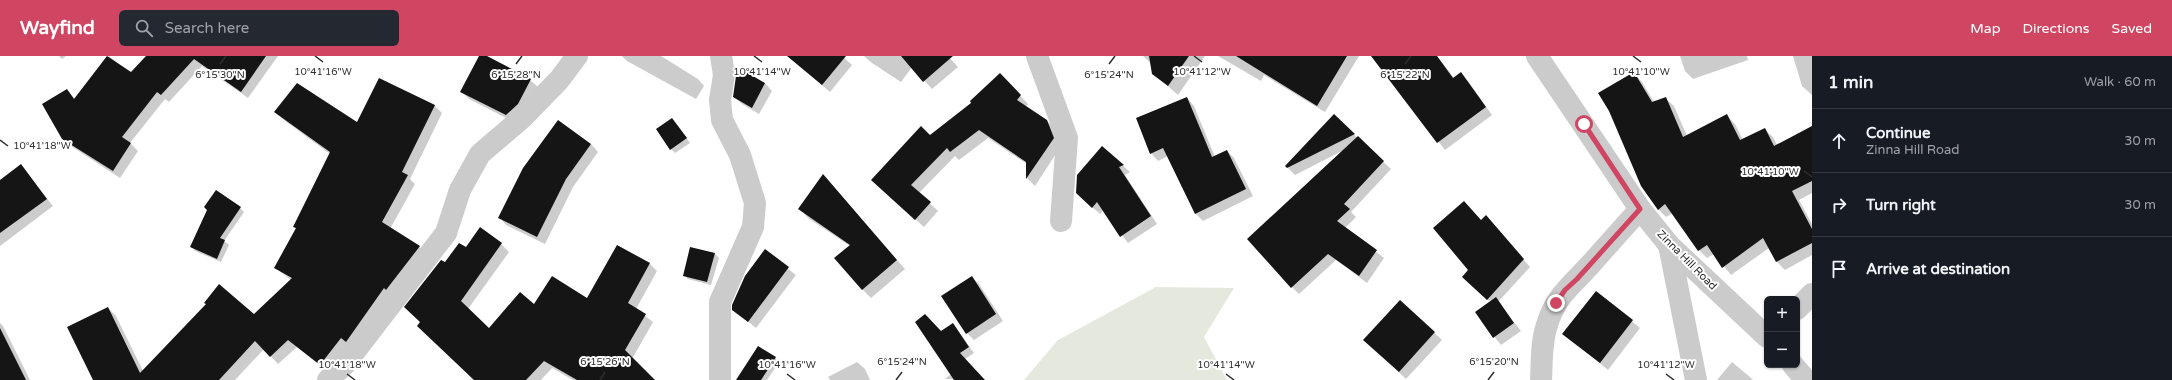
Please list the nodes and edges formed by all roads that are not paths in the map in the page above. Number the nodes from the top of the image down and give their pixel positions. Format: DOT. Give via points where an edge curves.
graph roads {
  1 [pos="577,56"];
  2 [pos="722,56"];
  3 [pos="1037,56"];
  4 [pos="1537,56"];
  5 [pos="1640,209"];
  6 [pos="1061,221"];
  7 [pos="1669,245"];
  8 [pos="1812,294"];
  9 [pos="1800,306"];
  10 [pos="1764,333"];
  11 [pos="1796,368"];
  12 [pos="328,380"];
  13 [pos="720,380"];
  14 [pos="1541,380"];
  15 [pos="1696,380"];
  16 [pos="1806,380"];
  1 -- 12 [label="street" via="559,80 521,119 480,154 460,190 446,233 345,364"];
  2 -- 13 [label="street" via="722,120 740,155 755,203 753,227 720,302"];
  3 -- 6 [label="street" via="1067,138"];
  4 -- 5 [label="street, Zinna Hill Road"];
  5 -- 7 [label="street, Zinna Hill Road"];
  5 -- 14 [label="street" via="1556,303 1547,325"];
  7 -- 10 [label="street, Zinna Hill Road"];
  7 -- 15 [label="street"];
  8 -- 9 [label="street"];
  11 -- 16 [label="street"];
}
